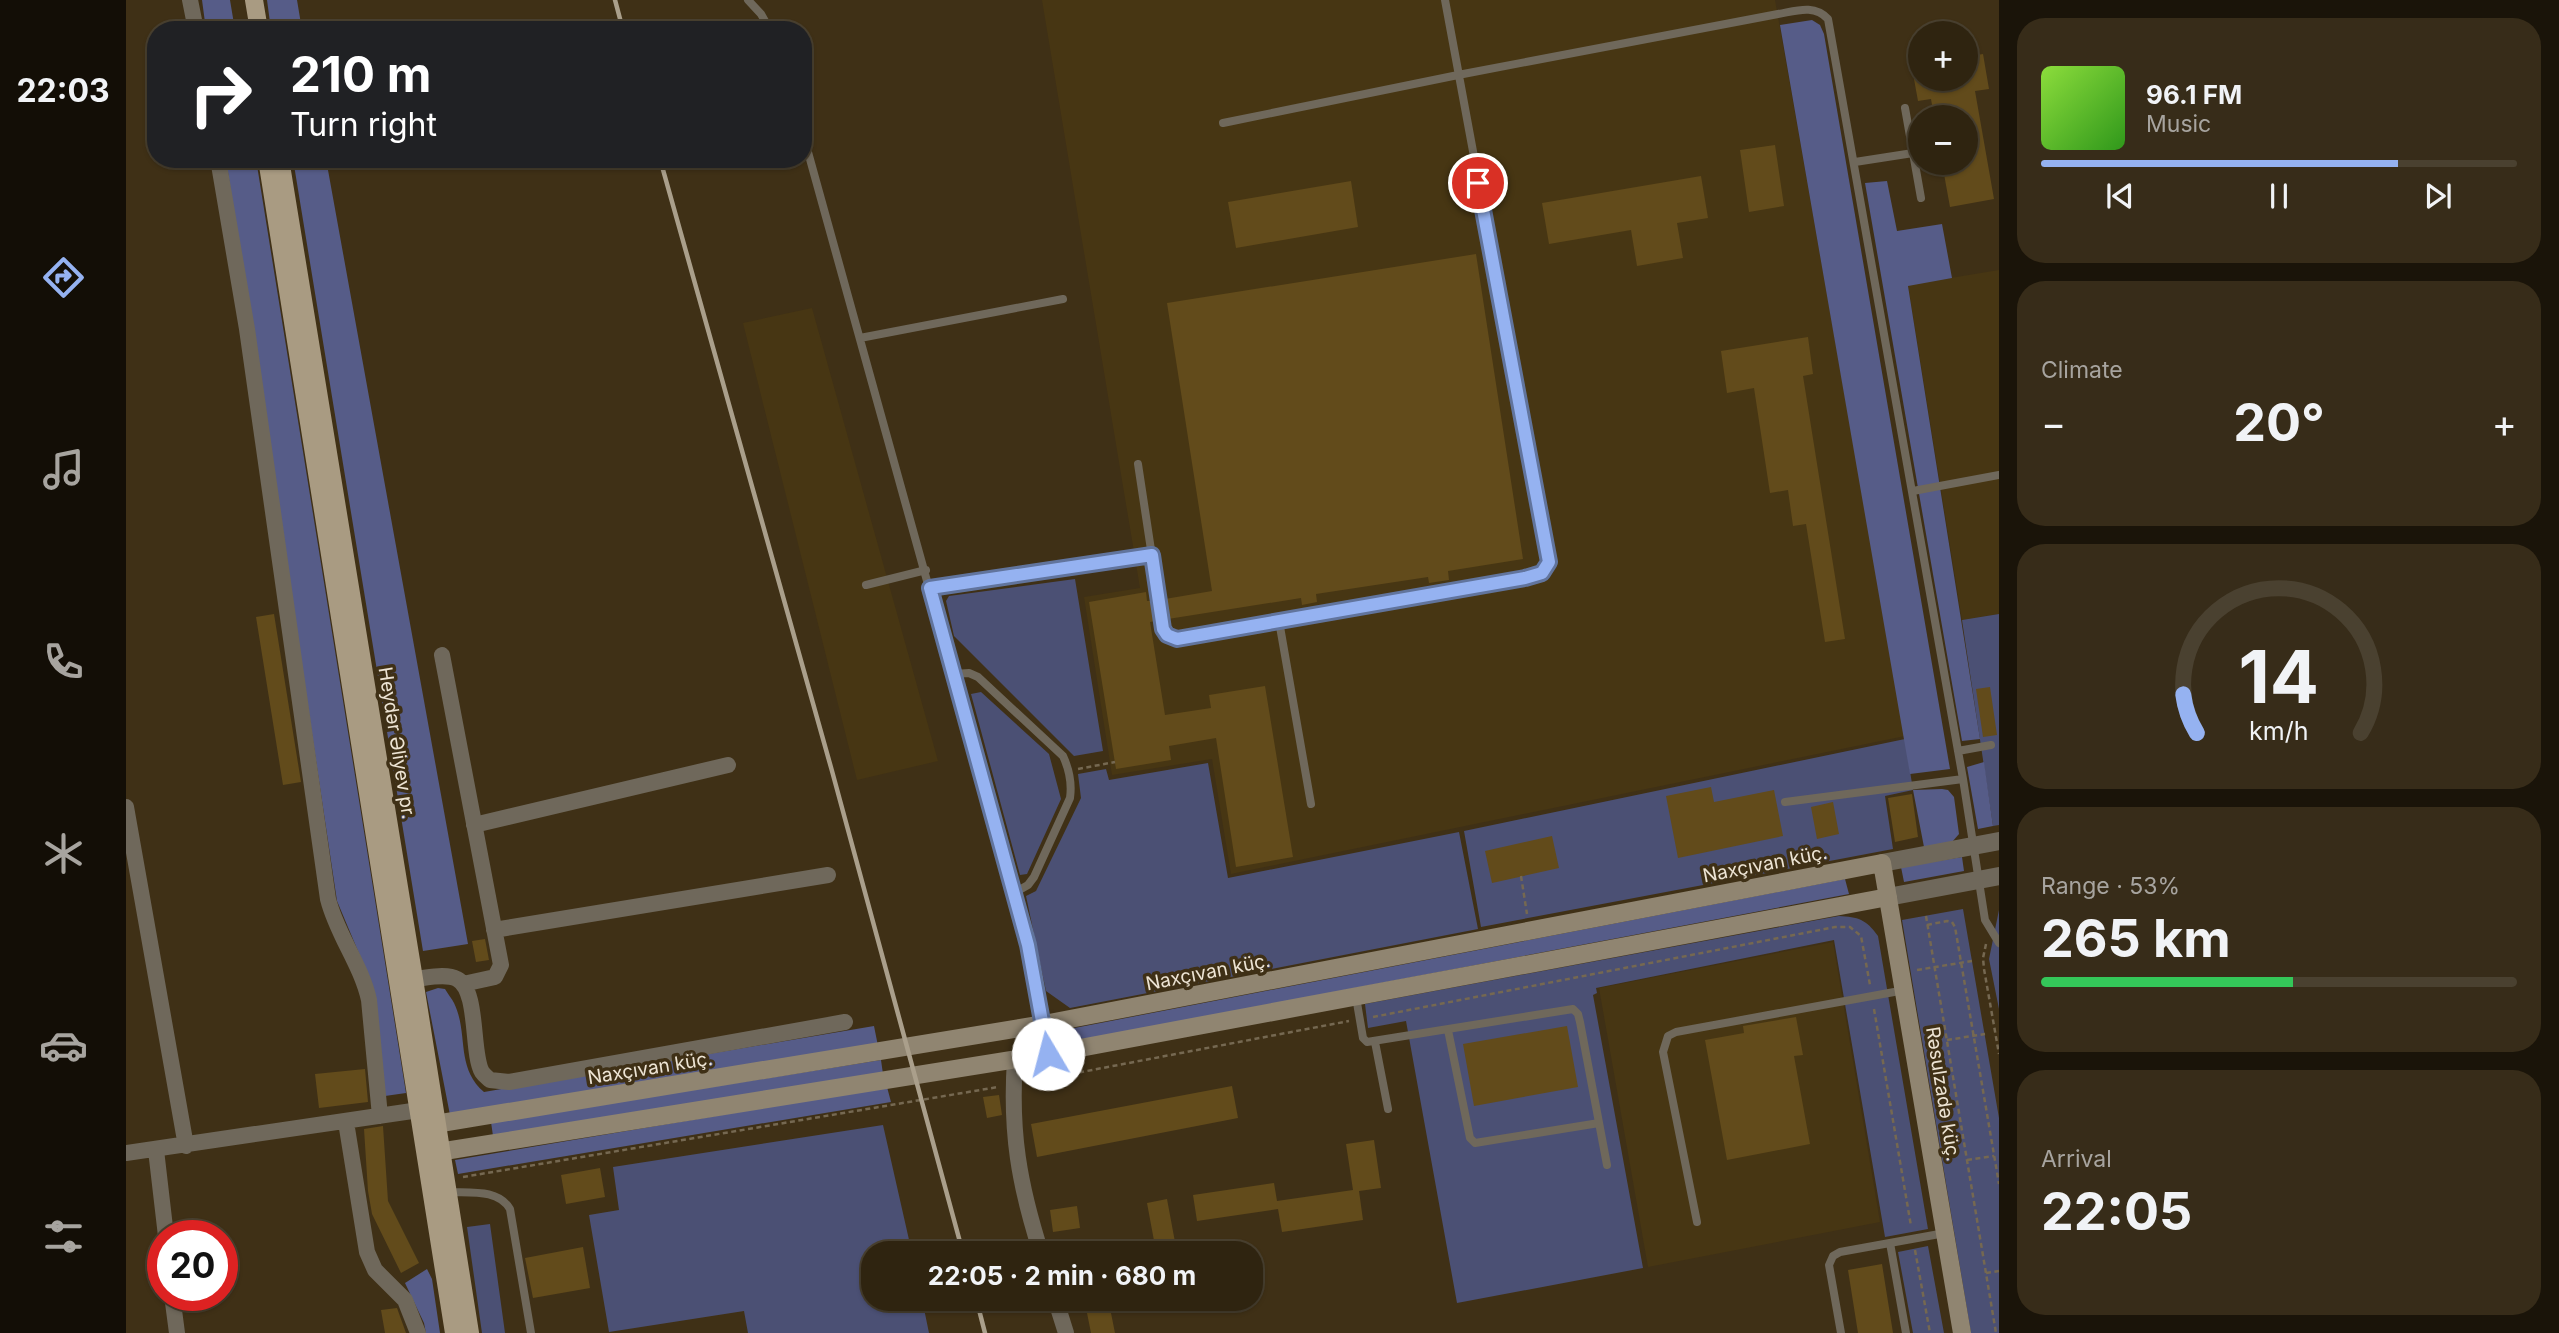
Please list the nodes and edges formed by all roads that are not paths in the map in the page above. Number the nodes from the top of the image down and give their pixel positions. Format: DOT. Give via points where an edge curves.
graph roads {
  1 [pos="190,0"];
  2 [pos="241,0"];
  3 [pos="254,0"];
  4 [pos="748,0"];
  5 [pos="1445,0"];
  6 [pos="194,21"];
  7 [pos="244,21"];
  8 [pos="258,21"];
  9 [pos="765,21"];
  10 [pos="1458,75"];
  11 [pos="1905,108"];
  12 [pos="1223,123"];
  13 [pos="1908,125"];
  14 [pos="1908,154"];
  15 [pos="1855,162"];
  16 [pos="812,166"];
  17 [pos="220,168"];
  18 [pos="268,168"];
  19 [pos="281,168"];
  20 [pos="1917,175"];
  21 [pos="1921,198"];
  22 [pos="1063,299"];
  23 [pos="860,338"];
  24 [pos="1138,464"];
  25 [pos="1999,475"];
  26 [pos="1913,491"];
  27 [pos="1152,555"];
  28 [pos="926,570"];
  29 [pos="866,585"];
  30 [pos="930,588"];
  31 [pos="1279,621"];
  32 [pos="442,655"];
  33 [pos="954,674"];
  34 [pos="1991,745"];
  35 [pos="1958,751"];
  36 [pos="728,765"];
  37 [pos="1963,779"];
  38 [pos="1785,803"];
  39 [pos="1311,804"];
  40 [pos="126,807"];
  41 [pos="474,825"];
  42 [pos="1999,841"];
  43 [pos="1975,845"];
  44 [pos="1882,863"];
  45 [pos="828,875"];
  46 [pos="1999,876"];
  47 [pos="1980,879"];
  48 [pos="1014,892"];
  49 [pos="1888,897"];
  50 [pos="494,930"];
  51 [pos="1999,943"];
  52 [pos="414,979"];
  53 [pos="463,984"];
  54 [pos="1905,990"];
  55 [pos="1356,997"];
  56 [pos="845,1022"];
  57 [pos="1044,1024"];
  58 [pos="1448,1030"];
  59 [pos="1375,1042"];
  60 [pos="1048,1054"];
  61 [pos="1015,1059"];
  62 [pos="1388,1110"];
  63 [pos="380,1116"];
  64 [pos="426,1120"];
  65 [pos="346,1122"];
  66 [pos="1599,1123"];
  67 [pos="186,1146"];
  68 [pos="156,1150"];
  69 [pos="126,1153"];
  70 [pos="434,1153"];
  71 [pos="1607,1165"];
  72 [pos="447,1186"];
  73 [pos="164,1220"];
  74 [pos="1697,1223"];
  75 [pos="1945,1233"];
  76 [pos="1038,1241"];
  77 [pos="1890,1243"];
  78 [pos="174,1311"];
  79 [pos="1059,1311"];
  80 [pos="177,1333"];
  81 [pos="418,1333"];
  82 [pos="454,1333"];
  83 [pos="470,1333"];
  84 [pos="531,1333"];
  85 [pos="1066,1333"];
  86 [pos="1841,1333"];
  87 [pos="1906,1333"];
  88 [pos="1962,1333"];
  1 -- 6 [label="street"];
  2 -- 7 [label="main road"];
  3 -- 8 [label="main road"];
  4 -- 9 [label="lane"];
  5 -- 10 [label="lane"];
  10 -- 12 [label="lane"];
  10 -- 15 [label="lane" via="1777,14 1821,11 1832,32"];
  10 -- 31 [label="lane" via="1549,562 1542,573 1525,578"];
  11 -- 13 [label="lane"];
  14 -- 15 [label="lane"];
  15 -- 26 [label="lane"];
  16 -- 23 [label="lane"];
  17 -- 63 [label="street" via="247,329 328,899 366,984"];
  18 -- 64 [label="main road, Heydər Əliyev pr."];
  19 -- 52 [label="main road, Heydər Əliyev pr."];
  20 -- 21 [label="lane"];
  22 -- 23 [label="lane"];
  23 -- 28 [label="lane"];
  24 -- 27 [label="lane"];
  25 -- 26 [label="lane"];
  26 -- 35 [label="lane"];
  27 -- 30 [label="lane"];
  27 -- 31 [label="lane" via="1167,635 1177,639"];
  28 -- 29 [label="lane"];
  28 -- 30 [label="lane"];
  30 -- 33 [label="lane"];
  31 -- 39 [label="lane"];
  32 -- 41 [label="street"];
  33 -- 48 [label="lane"];
  33 -- 48 [label="lane" via="978,677 1063,756 1068,771 1070,798 1034,877"];
  34 -- 35 [label="lane"];
  35 -- 37 [label="lane"];
  36 -- 41 [label="street"];
  37 -- 38 [label="lane"];
  37 -- 43 [label="lane"];
  40 -- 67 [label="street"];
  41 -- 50 [label="street"];
  42 -- 43 [label="street, Naxçıvan küç."];
  43 -- 44 [label="street, Naxçıvan küç."];
  43 -- 47 [label="lane"];
  44 -- 49 [label="main road, Rəsulzadə küç."];
  44 -- 57 [label="main road, Naxçıvan küç."];
  45 -- 50 [label="street"];
  46 -- 47 [label="street"];
  47 -- 49 [label="street"];
  47 -- 51 [label="lane" via="1985,920"];
  48 -- 57 [label="lane"];
  49 -- 54 [label="main road, Rəsulzadə küç."];
  49 -- 55 [label="main road"];
  50 -- 53 [label="street" via="499,972"];
  52 -- 53 [label="street" via="447,976"];
  52 -- 64 [label="main road, Heydər Əliyev pr."];
  53 -- 56 [label="street" via="481,1071 490,1080 509,1082"];
  54 -- 74 [label="lane" via="1668,1036 1663,1052"];
  54 -- 75 [label="main road, Rəsulzadə küç."];
  55 -- 59 [label="lane" via="1363,1038"];
  55 -- 60 [label="main road"];
  57 -- 60 [label="lane"];
  57 -- 64 [label="main road, Naxçıvan küç."];
  58 -- 59 [label="lane"];
  58 -- 66 [label="lane" via="1470,1138 1475,1143"];
  58 -- 66 [label="lane" via="1573,1009 1580,1022"];
  59 -- 62 [label="lane"];
  60 -- 61 [label="main road"];
  61 -- 70 [label="main road"];
  61 -- 76 [label="street" via="1018,1171"];
  63 -- 64 [label="street"];
  63 -- 65 [label="street"];
  64 -- 70 [label="main road, Heydər Əliyev pr."];
  65 -- 67 [label="street"];
  65 -- 81 [label="street" via="368,1252 375,1270 405,1300"];
  66 -- 71 [label="lane"];
  67 -- 68 [label="street"];
  68 -- 69 [label="street"];
  68 -- 73 [label="street"];
  70 -- 72 [label="main road, Heydər Əliyev pr."];
  70 -- 82 [label="main road, Heydər Əliyev pr."];
  72 -- 83 [label="main road, Heydər Əliyev pr."];
  72 -- 84 [label="lane" via="493,1194 510,1209"];
  75 -- 77 [label="lane"];
  75 -- 88 [label="main road, Rəsulzadə küç."];
  77 -- 86 [label="lane" via="1833,1256 1829,1265"];
  77 -- 87 [label="lane"];
  78 -- 80 [label="street"];
  79 -- 85 [label="street"];
}
